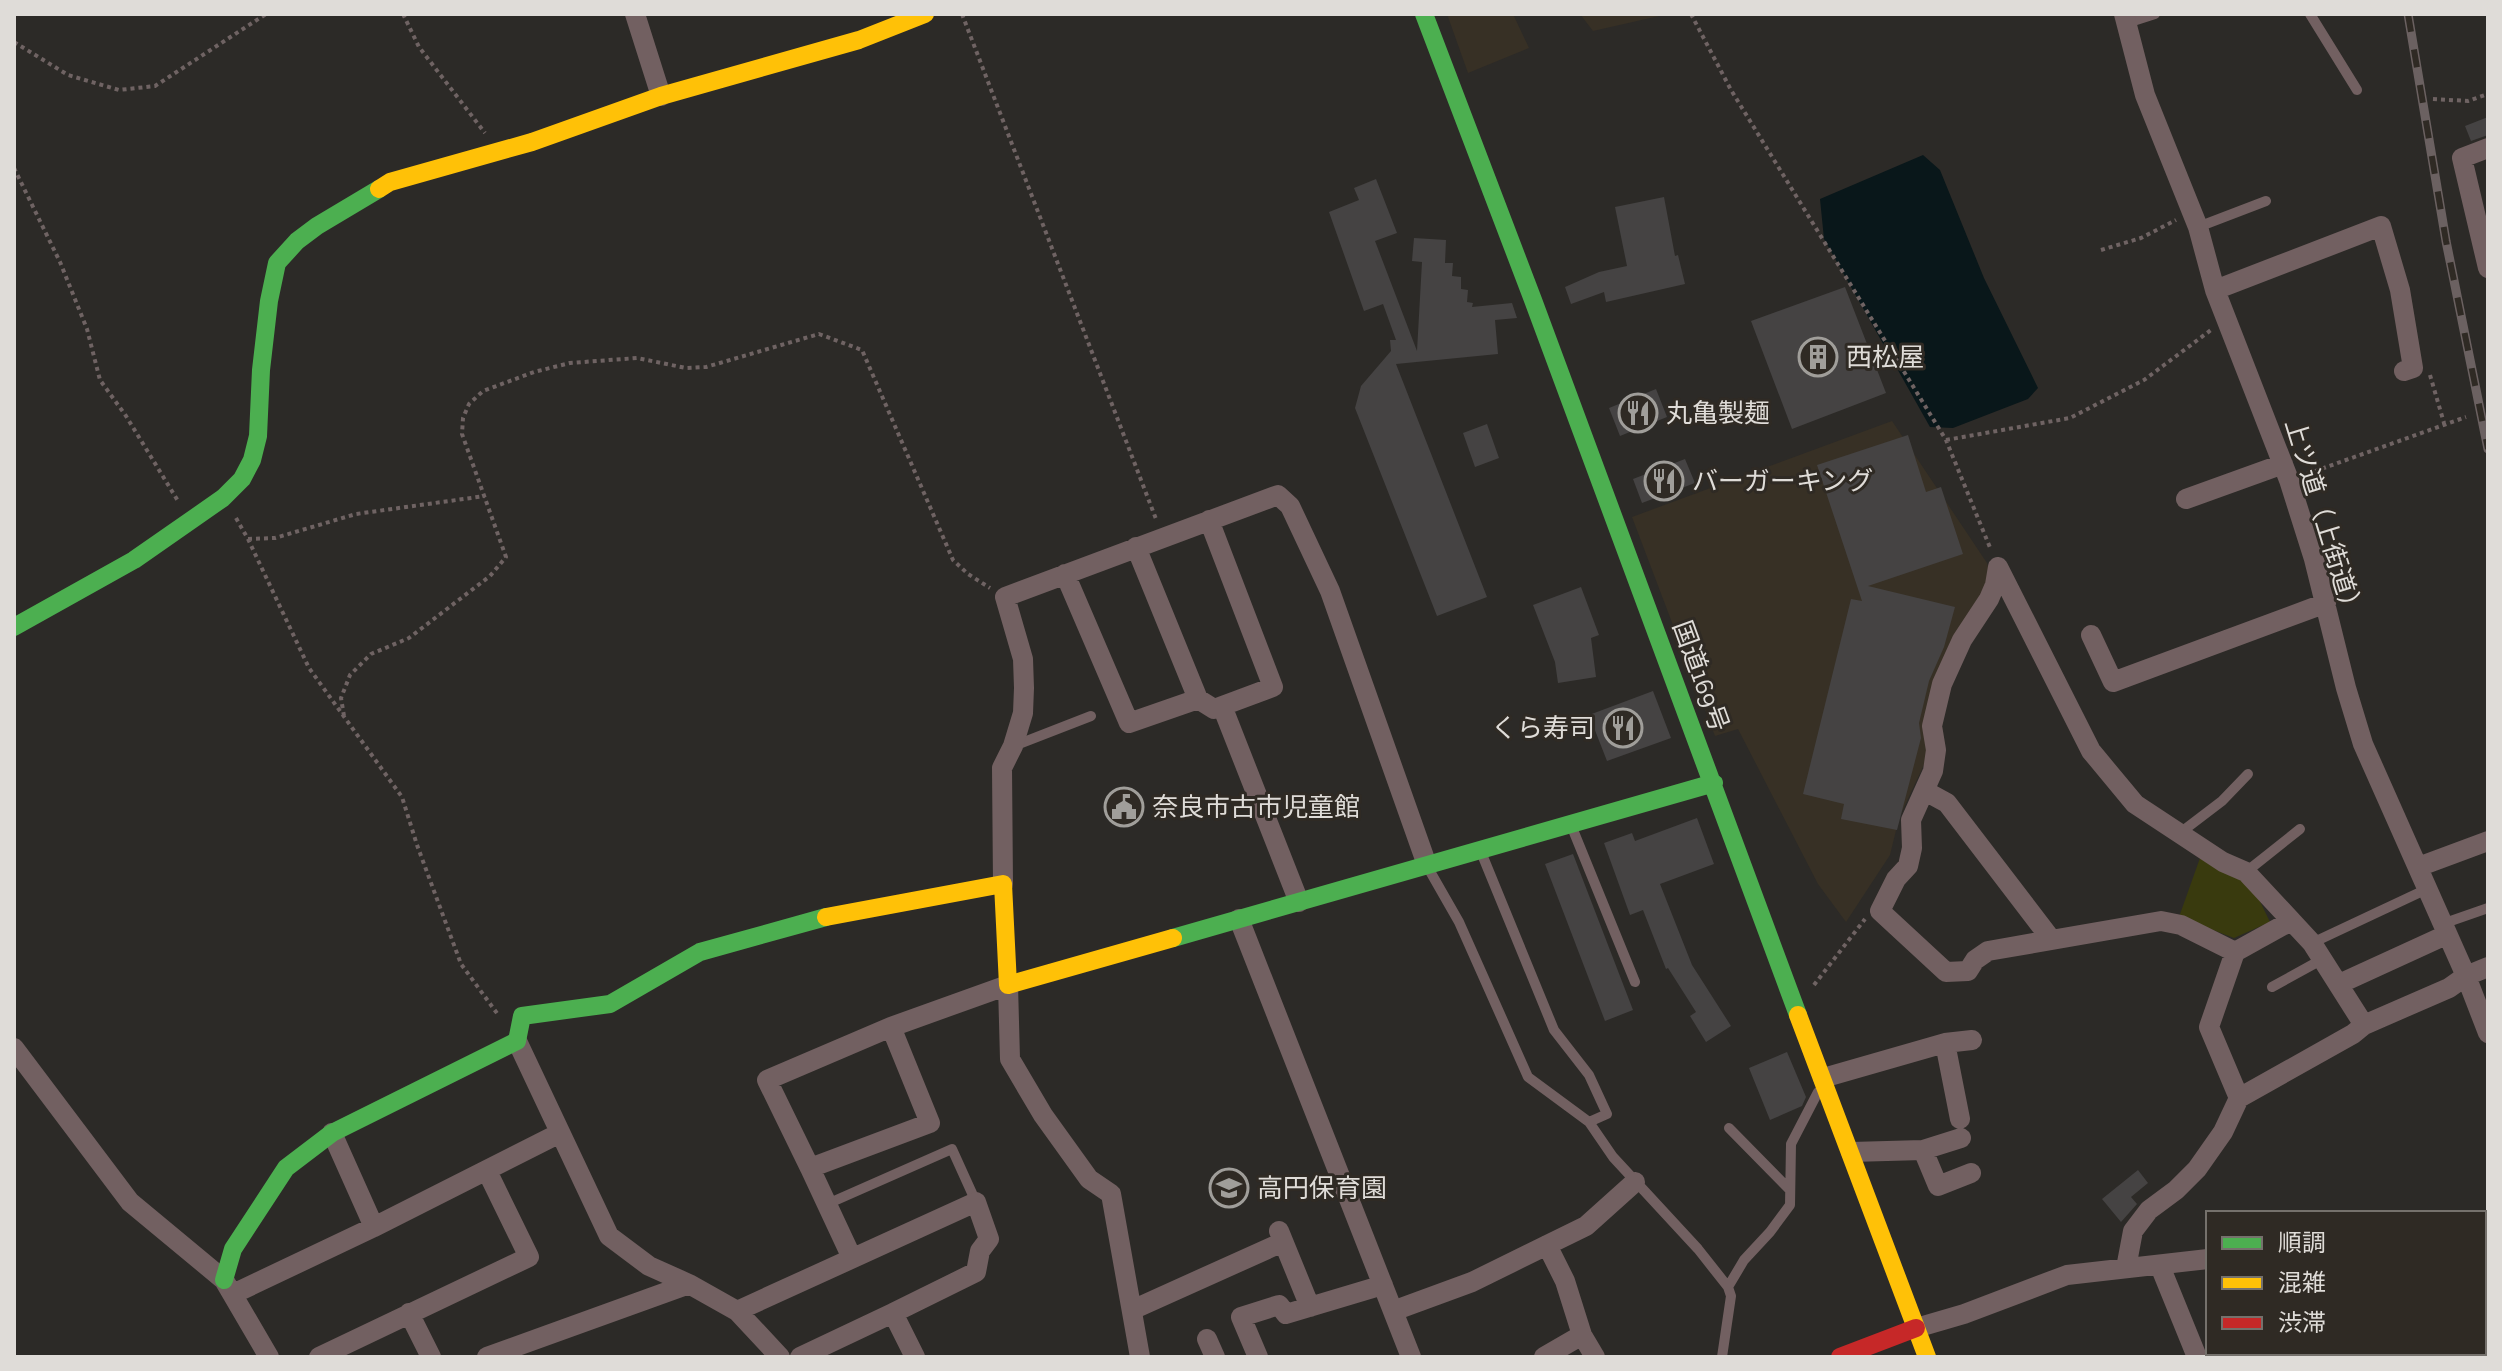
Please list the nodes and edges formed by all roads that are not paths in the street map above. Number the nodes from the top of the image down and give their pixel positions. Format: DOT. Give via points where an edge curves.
graph roads {
  1 [pos="635,14"];
  2 [pos="925,14"];
  3 [pos="1424,14"];
  4 [pos="2155,14"];
  5 [pos="2310,14"];
  6 [pos="2126,18"];
  7 [pos="2357,90"];
  8 [pos="661,96"];
  9 [pos="2488,148"];
  10 [pos="2266,201"];
  11 [pos="2195,220"];
  12 [pos="2487,258"];
  13 [pos="2215,290"];
  14 [pos="2408,369"];
  15 [pos="2286,472"];
  16 [pos="2186,499"];
  17 [pos="1209,520"];
  18 [pos="1136,547"];
  19 [pos="1065,574"];
  20 [pos="2326,603"];
  21 [pos="14,627"];
  22 [pos="2091,635"];
  23 [pos="1198,699"];
  24 [pos="1222,706"];
  25 [pos="1091,716"];
  26 [pos="1013,746"];
  27 [pos="2248,774"];
  28 [pos="1714,783"];
  29 [pos="1925,791"];
  30 [pos="1571,825"];
  31 [pos="2300,829"];
  32 [pos="2180,833"];
  33 [pos="2488,841"];
  34 [pos="1481,852"];
  35 [pos="1427,865"];
  36 [pos="2418,867"];
  37 [pos="2246,872"];
  38 [pos="1003,884"];
  39 [pos="2427,889"];
  40 [pos="1299,902"];
  41 [pos="2488,908"];
  42 [pos="1239,919"];
  43 [pos="2291,921"];
  44 [pos="2444,930"];
  45 [pos="2051,939"];
  46 [pos="2235,952"];
  47 [pos="2316,952"];
  48 [pos="2488,967"];
  49 [pos="2466,976"];
  50 [pos="1635,982"];
  51 [pos="2339,984"];
  52 [pos="1008,985"];
  53 [pos="2272,987"];
  54 [pos="2364,1025"];
  55 [pos="891,1027"];
  56 [pos="2488,1033"];
  57 [pos="1972,1040"];
  58 [pos="517,1041"];
  59 [pos="1945,1043"];
  60 [pos="14,1048"];
  61 [pos="1823,1078"];
  62 [pos="2239,1098"];
  63 [pos="1589,1122"];
  64 [pos="1729,1128"];
  65 [pos="332,1133"];
  66 [pos="560,1133"];
  67 [pos="1923,1150"];
  68 [pos="1851,1152"];
  69 [pos="810,1168"];
  70 [pos="487,1171"];
  71 [pos="1971,1173"];
  72 [pos="1635,1182"];
  73 [pos="1790,1190"];
  74 [pos="976,1202"];
  75 [pos="825,1205"];
  76 [pos="374,1227"];
  77 [pos="1547,1245"];
  78 [pos="852,1258"];
  79 [pos="2206,1259"];
  80 [pos="2160,1266"];
  81 [pos="2126,1268"];
  82 [pos="689,1284"];
  83 [pos="1383,1285"];
  84 [pos="228,1287"];
  85 [pos="1728,1287"];
  86 [pos="1310,1307"];
  87 [pos="1132,1310"];
  88 [pos="737,1311"];
  89 [pos="1393,1311"];
  90 [pos="409,1313"];
  91 [pos="893,1313"];
  92 [pos="1916,1328"];
  93 [pos="1582,1335"];
  94 [pos="269,1357"];
  95 [pos="319,1357"];
  96 [pos="431,1357"];
  97 [pos="487,1357"];
  98 [pos="780,1357"];
  99 [pos="800,1357"];
  100 [pos="915,1357"];
  101 [pos="1140,1357"];
  102 [pos="1258,1357"];
  103 [pos="1411,1357"];
  104 [pos="1544,1357"];
  105 [pos="1595,1357"];
  106 [pos="1722,1357"];
  107 [pos="1840,1357"];
  108 [pos="1927,1357"];
  109 [pos="2197,1357"];
  1 -- 8 [label="street"];
  2 -- 8 [label="main road" via="859,40"];
  3 -- 28 [label="main road, 国道169号"];
  4 -- 6 [label="lane"];
  5 -- 7 [label="lane"];
  6 -- 11 [label="street, 上ツ道（上街道）" via="2145,95"];
  8 -- 21 [label="main road" via="495,153 390,182 305,235 277,263 261,370 258,436 242,479 134,560"];
  9 -- 12 [label="street" via="2462,158"];
  10 -- 11 [label="lane"];
  11 -- 13 [label="street, 上ツ道（上街道）"];
  13 -- 14 [label="street" via="2381,226 2400,290"];
  13 -- 15 [label="street, 上ツ道（上街道）"];
  15 -- 16 [label="street"];
  15 -- 20 [label="street, 上ツ道（上街道）"];
  17 -- 18 [label="street"];
  17 -- 24 [label="street" via="1273,687"];
  17 -- 35 [label="street" via="1278,495 1290,506 1330,591"];
  18 -- 19 [label="street"];
  18 -- 23 [label="street"];
  19 -- 23 [label="street" via="1129,723"];
  19 -- 26 [label="street" via="1005,597 1023,659 1023,713"];
  20 -- 22 [label="street" via="2113,682"];
  20 -- 36 [label="street, 上ツ道（上街道）" via="2363,744"];
  23 -- 24 [label="street" via="1214,709"];
  24 -- 40 [label="street"];
  25 -- 26 [label="lane"];
  26 -- 38 [label="street" via="1002,768"];
  27 -- 32 [label="lane"];
  28 -- 30 [label="main road"];
  28 -- 61 [label="main road, 国道169号"];
  29 -- 32 [label="street" via="1935,761 1932,726 1942,684 1989,599 1998,567 2091,751 2135,804"];
  29 -- 45 [label="street" via="1947,803"];
  29 -- 45 [label="street" via="1911,820 1908,866 1880,911 1946,972 1968,971 1988,951"];
  30 -- 34 [label="main road"];
  30 -- 50 [label="lane"];
  31 -- 37 [label="lane"];
  32 -- 37 [label="street"];
  33 -- 36 [label="street"];
  34 -- 35 [label="main road"];
  34 -- 63 [label="lane" via="1554,1030 1589,1075 1607,1114"];
  35 -- 40 [label="main road"];
  35 -- 63 [label="lane" via="1459,922 1528,1077"];
  36 -- 39 [label="street, 上ツ道（上街道）"];
  37 -- 43 [label="street"];
  38 -- 52 [label="main road"];
  38 -- 58 [label="main road" via="847,911 700,952 610,1004 522,1016"];
  39 -- 44 [label="street, 上ツ道（上街道）"];
  39 -- 47 [label="lane"];
  40 -- 42 [label="main road"];
  41 -- 44 [label="lane"];
  42 -- 52 [label="main road"];
  42 -- 83 [label="street"];
  43 -- 46 [label="street"];
  43 -- 47 [label="street"];
  44 -- 49 [label="street, 上ツ道（上街道）"];
  44 -- 51 [label="street"];
  45 -- 46 [label="street" via="2161,921 2181,925"];
  46 -- 62 [label="street" via="2209,1027"];
  47 -- 51 [label="street"];
  47 -- 53 [label="lane"];
  48 -- 49 [label="street"];
  49 -- 54 [label="street"];
  49 -- 56 [label="street, 上ツ道（上街道）"];
  51 -- 54 [label="street"];
  52 -- 55 [label="street"];
  52 -- 87 [label="street" via="1010,1059 1089,1179 1111,1194"];
  54 -- 62 [label="street"];
  55 -- 69 [label="street" via="930,1123"];
  55 -- 69 [label="street" via="767,1080"];
  57 -- 59 [label="street"];
  58 -- 65 [label="main road"];
  58 -- 66 [label="street"];
  59 -- 61 [label="street"];
  59 -- 67 [label="street" via="1960,1128"];
  60 -- 84 [label="street" via="130,1202"];
  61 -- 68 [label="main road, 国道169号"];
  61 -- 73 [label="lane" via="1791,1144"];
  62 -- 81 [label="street" via="2197,1169 2133,1231"];
  63 -- 72 [label="lane"];
  64 -- 73 [label="lane"];
  65 -- 76 [label="street"];
  65 -- 84 [label="main road" via="286,1168 233,1249"];
  66 -- 70 [label="street"];
  66 -- 82 [label="street" via="609,1236 649,1266"];
  67 -- 68 [label="street"];
  67 -- 71 [label="street" via="1938,1186"];
  68 -- 92 [label="main road, 国道169号"];
  69 -- 75 [label="street"];
  70 -- 76 [label="street"];
  70 -- 90 [label="street" via="529,1257"];
  72 -- 77 [label="street" via="1586,1226"];
  72 -- 85 [label="lane"];
  73 -- 85 [label="lane" via="1790,1205"];
  74 -- 75 [label="lane" via="952,1149"];
  74 -- 78 [label="street"];
  74 -- 91 [label="street" via="989,1239 976,1272"];
  75 -- 78 [label="street"];
  76 -- 84 [label="street"];
  77 -- 89 [label="street" via="1472,1282"];
  77 -- 93 [label="street"];
  78 -- 88 [label="street"];
  79 -- 80 [label="street"];
  80 -- 81 [label="street"];
  80 -- 109 [label="street"];
  81 -- 92 [label="street" via="2067,1275"];
  82 -- 88 [label="street"];
  82 -- 97 [label="street"];
  83 -- 86 [label="street"];
  83 -- 89 [label="street"];
  84 -- 94 [label="street"];
  85 -- 106 [label="lane"];
  86 -- 87 [label="street" via="1281,1237"];
  86 -- 102 [label="street" via="1286,1314 1279,1305 1241,1317"];
  87 -- 101 [label="street"];
  88 -- 98 [label="street"];
  89 -- 103 [label="street"];
  90 -- 95 [label="street"];
  90 -- 96 [label="street"];
  91 -- 99 [label="street"];
  91 -- 100 [label="street"];
  92 -- 107 [label="main road"];
  92 -- 108 [label="main road, 国道169号"];
  93 -- 104 [label="street"];
  93 -- 105 [label="street"];
}
